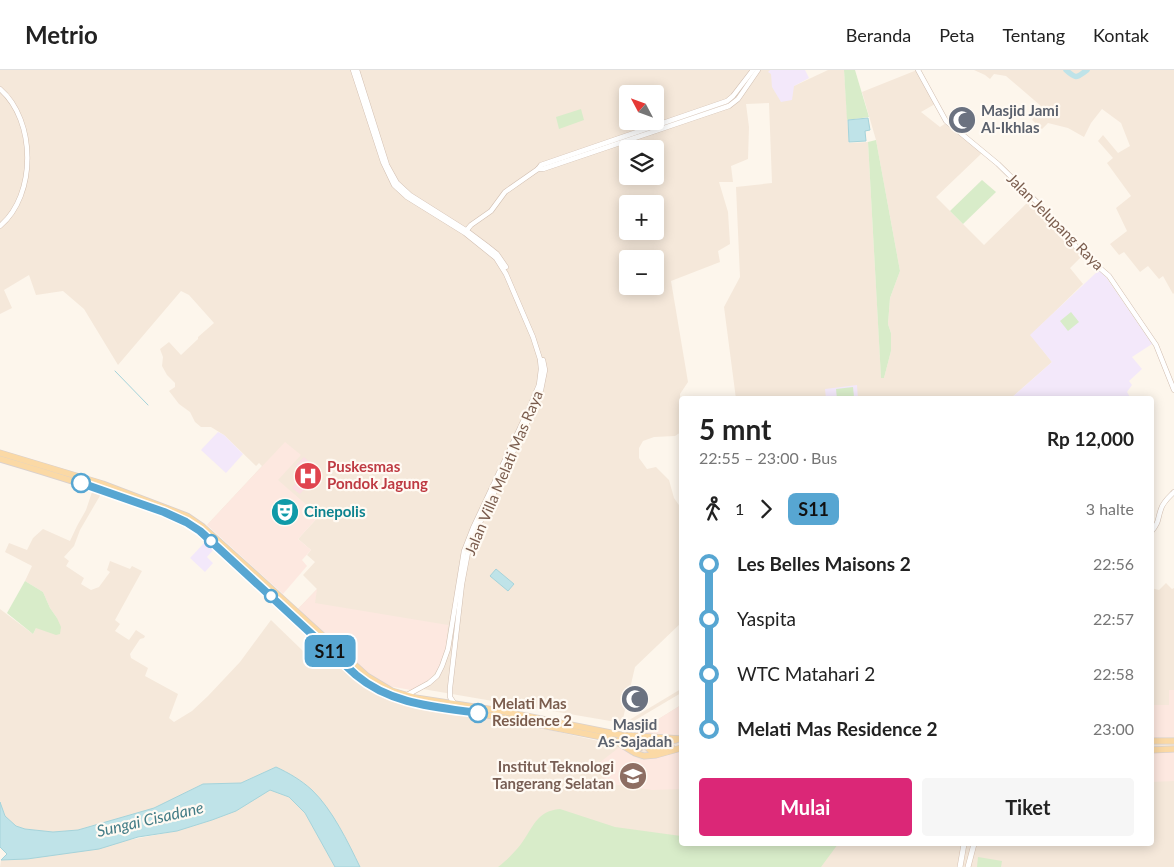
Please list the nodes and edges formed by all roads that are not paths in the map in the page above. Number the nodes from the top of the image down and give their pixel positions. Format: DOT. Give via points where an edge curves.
graph roads {
  1 [pos="353,70"];
  2 [pos="357,70"];
  3 [pos="753,70"];
  4 [pos="758,70"];
  5 [pos="918,70"];
  6 [pos="0,89"];
  7 [pos="736,98"];
  8 [pos="0,226"];
  9 [pos="466,232"];
  10 [pos="539,389"];
  11 [pos="1174,390"];
  12 [pos="0,453"];
  13 [pos="0,459"];
  14 [pos="117,492"];
  15 [pos="1174,492"];
  16 [pos="1154,528"];
  17 [pos="324,641"];
  18 [pos="407,696"];
  19 [pos="454,703"];
  20 [pos="624,735"];
  21 [pos="612,739"];
  22 [pos="679,739"];
  23 [pos="679,740"];
  24 [pos="1154,741"];
  25 [pos="1174,741"];
  26 [pos="679,748"];
  27 [pos="679,748"];
  28 [pos="1154,750"];
  29 [pos="1174,750"];
  30 [pos="964,846"];
  31 [pos="973,846"];
  32 [pos="960,867"];
  33 [pos="968,867"];
  1 -- 9 [label="street, Jalan Villa Melati Mas Raya" via="382,162 394,185 407,197"];
  2 -- 9 [label="street, Jalan Villa Melati Mas Raya" via="387,165 397,183"];
  3 -- 7 [label="street"];
  4 -- 7 [label="street"];
  5 -- 11 [label="street, Jalan Jelupang Raya" via="946,121 998,164 1046,211 1079,250 1109,276 1156,345"];
  6 -- 8 [label="street" via="18,113 27,158 23,190"];
  7 -- 9 [label="street" via="538,169 505,192 491,211"];
  9 -- 10 [label="street, Jalan Villa Melati Mas Raya" via="496,258 506,274 540,359"];
  10 -- 18 [label="street, Jalan Villa Melati Mas Raya" via="469,537 462,558 448,649 442,666 430,683"];
  10 -- 19 [label="street, Jalan Villa Melati Mas Raya" via="532,412 468,552 450,688"];
  12 -- 14 [label="main road"];
  13 -- 14 [label="main road"];
  14 -- 17 [label="main road" via="200,531"];
  15 -- 16 [label="street" via="1163,504"];
  17 -- 18 [label="main road" via="374,682"];
  17 -- 21 [label="main road" via="363,681 388,695"];
  18 -- 19 [label="main road"];
  19 -- 20 [label="main road"];
  20 -- 21 [label="main road" via="641,743 640,748"];
  20 -- 22 [label="main road"];
  21 -- 26 [label="main road" via="644,756"];
  23 -- 27 [label="main road" via="647,747 651,751"];
  24 -- 25 [label="main road"];
  28 -- 29 [label="main road"];
  30 -- 32 [label="main road"];
  31 -- 33 [label="main road"];
}
